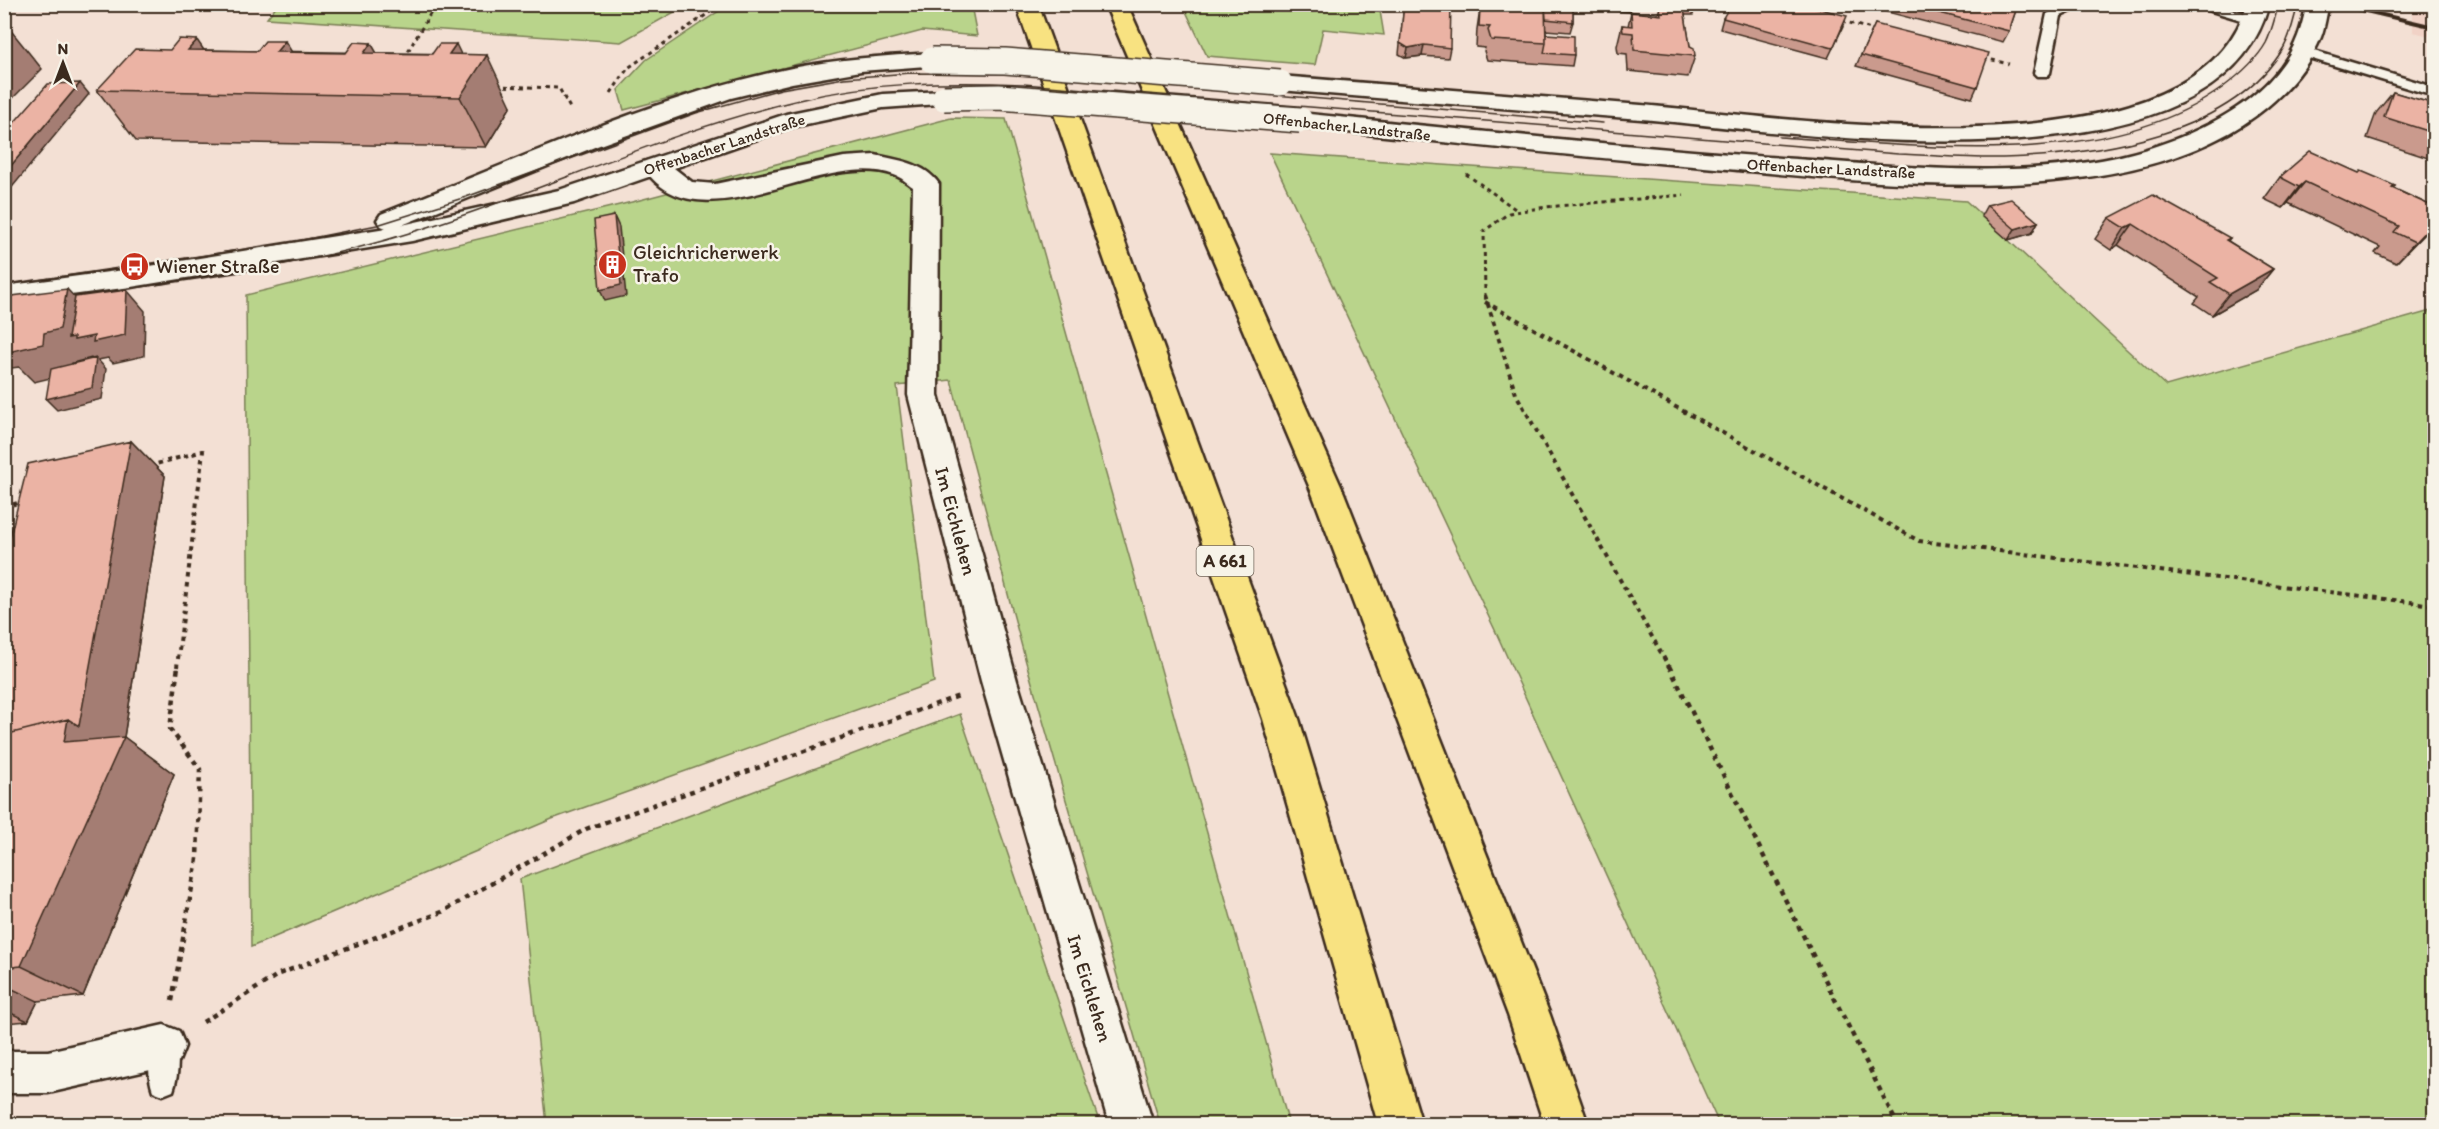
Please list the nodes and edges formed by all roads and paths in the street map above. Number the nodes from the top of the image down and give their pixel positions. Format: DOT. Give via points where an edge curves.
graph roads {
  1 [pos="436,4"];
  2 [pos="722,4"];
  3 [pos="1027,4"];
  4 [pos="1116,4"];
  5 [pos="2080,4"];
  6 [pos="2195,4"];
  7 [pos="2318,4"];
  8 [pos="2257,12"];
  9 [pos="1835,19"];
  10 [pos="1881,31"];
  11 [pos="2304,52"];
  12 [pos="1973,55"];
  13 [pos="401,63"];
  14 [pos="2042,73"];
  15 [pos="491,86"];
  16 [pos="2434,92"];
  17 [pos="614,101"];
  18 [pos="574,117"];
  19 [pos="1455,137"];
  20 [pos="656,167"];
  21 [pos="1689,194"];
  22 [pos="1519,212"];
  23 [pos="320,246"];
  24 [pos="4,295"];
  25 [pos="1485,302"];
  26 [pos="148,466"];
  27 [pos="27,500"];
  28 [pos="4,507"];
  29 [pos="2434,605"];
  30 [pos="999,681"];
  31 [pos="163,1063"];
  32 [pos="4,1072"];
  33 [pos="1131,1125"];
  34 [pos="1400,1125"];
  35 [pos="1566,1125"];
  36 [pos="1897,1125"];
  1 -- 13 [label="path"];
  2 -- 17 [label="path" via="628,68 610,94"];
  3 -- 34 [label="highway, A 661" via="1281,719"];
  4 -- 35 [label="highway" via="1328,493 1529,1015"];
  5 -- 14 [label="lane" via="2054,14"];
  6 -- 8 [label="lane"];
  7 -- 11 [label="main road, Offenbacher Landstraße" via="2311,40"];
  8 -- 23 [label="main road, Offenbacher Landstraße, bridge" via="2237,51 2216,72 2170,98 2110,119 2022,133 1863,130 1005,61 878,63 806,73 737,89 608,133"];
  9 -- 10 [label="path"];
  11 -- 16 [label="lane"];
  11 -- 19 [label="main road, Offenbacher Landstraße" via="2286,79 2259,102 2198,138 2122,163 2040,174 1856,171"];
  12 -- 14 [label="path"];
  15 -- 18 [label="path" via="559,87"];
  19 -- 20 [label="main road, Offenbacher Landstraße, bridge" via="1300,120 999,97 944,98 883,101 786,122"];
  19 -- 22 [label="path" via="1451,164"];
  20 -- 23 [label="main road, Offenbacher Landstraße" via="565,197 412,232"];
  20 -- 30 [label="main road, Im Eichlehen" via="690,190 740,188 818,169 862,164 903,168 926,183 923,395"];
  21 -- 22 [label="path"];
  22 -- 25 [label="path" via="1509,213 1484,231"];
  23 -- 24 [label="main road, Offenbacher Landstraße"];
  25 -- 29 [label="path" via="1919,541"];
  25 -- 36 [label="path" via="1516,394 1655,638"];
  26 -- 31 [label="path" via="203,451 170,729 200,769 197,859"];
  27 -- 28 [label="path"];
  30 -- 31 [label="path" via="586,829 442,912 279,974"];
  30 -- 33 [label="main road, Im Eichlehen"];
  31 -- 32 [label="main road"];
}
